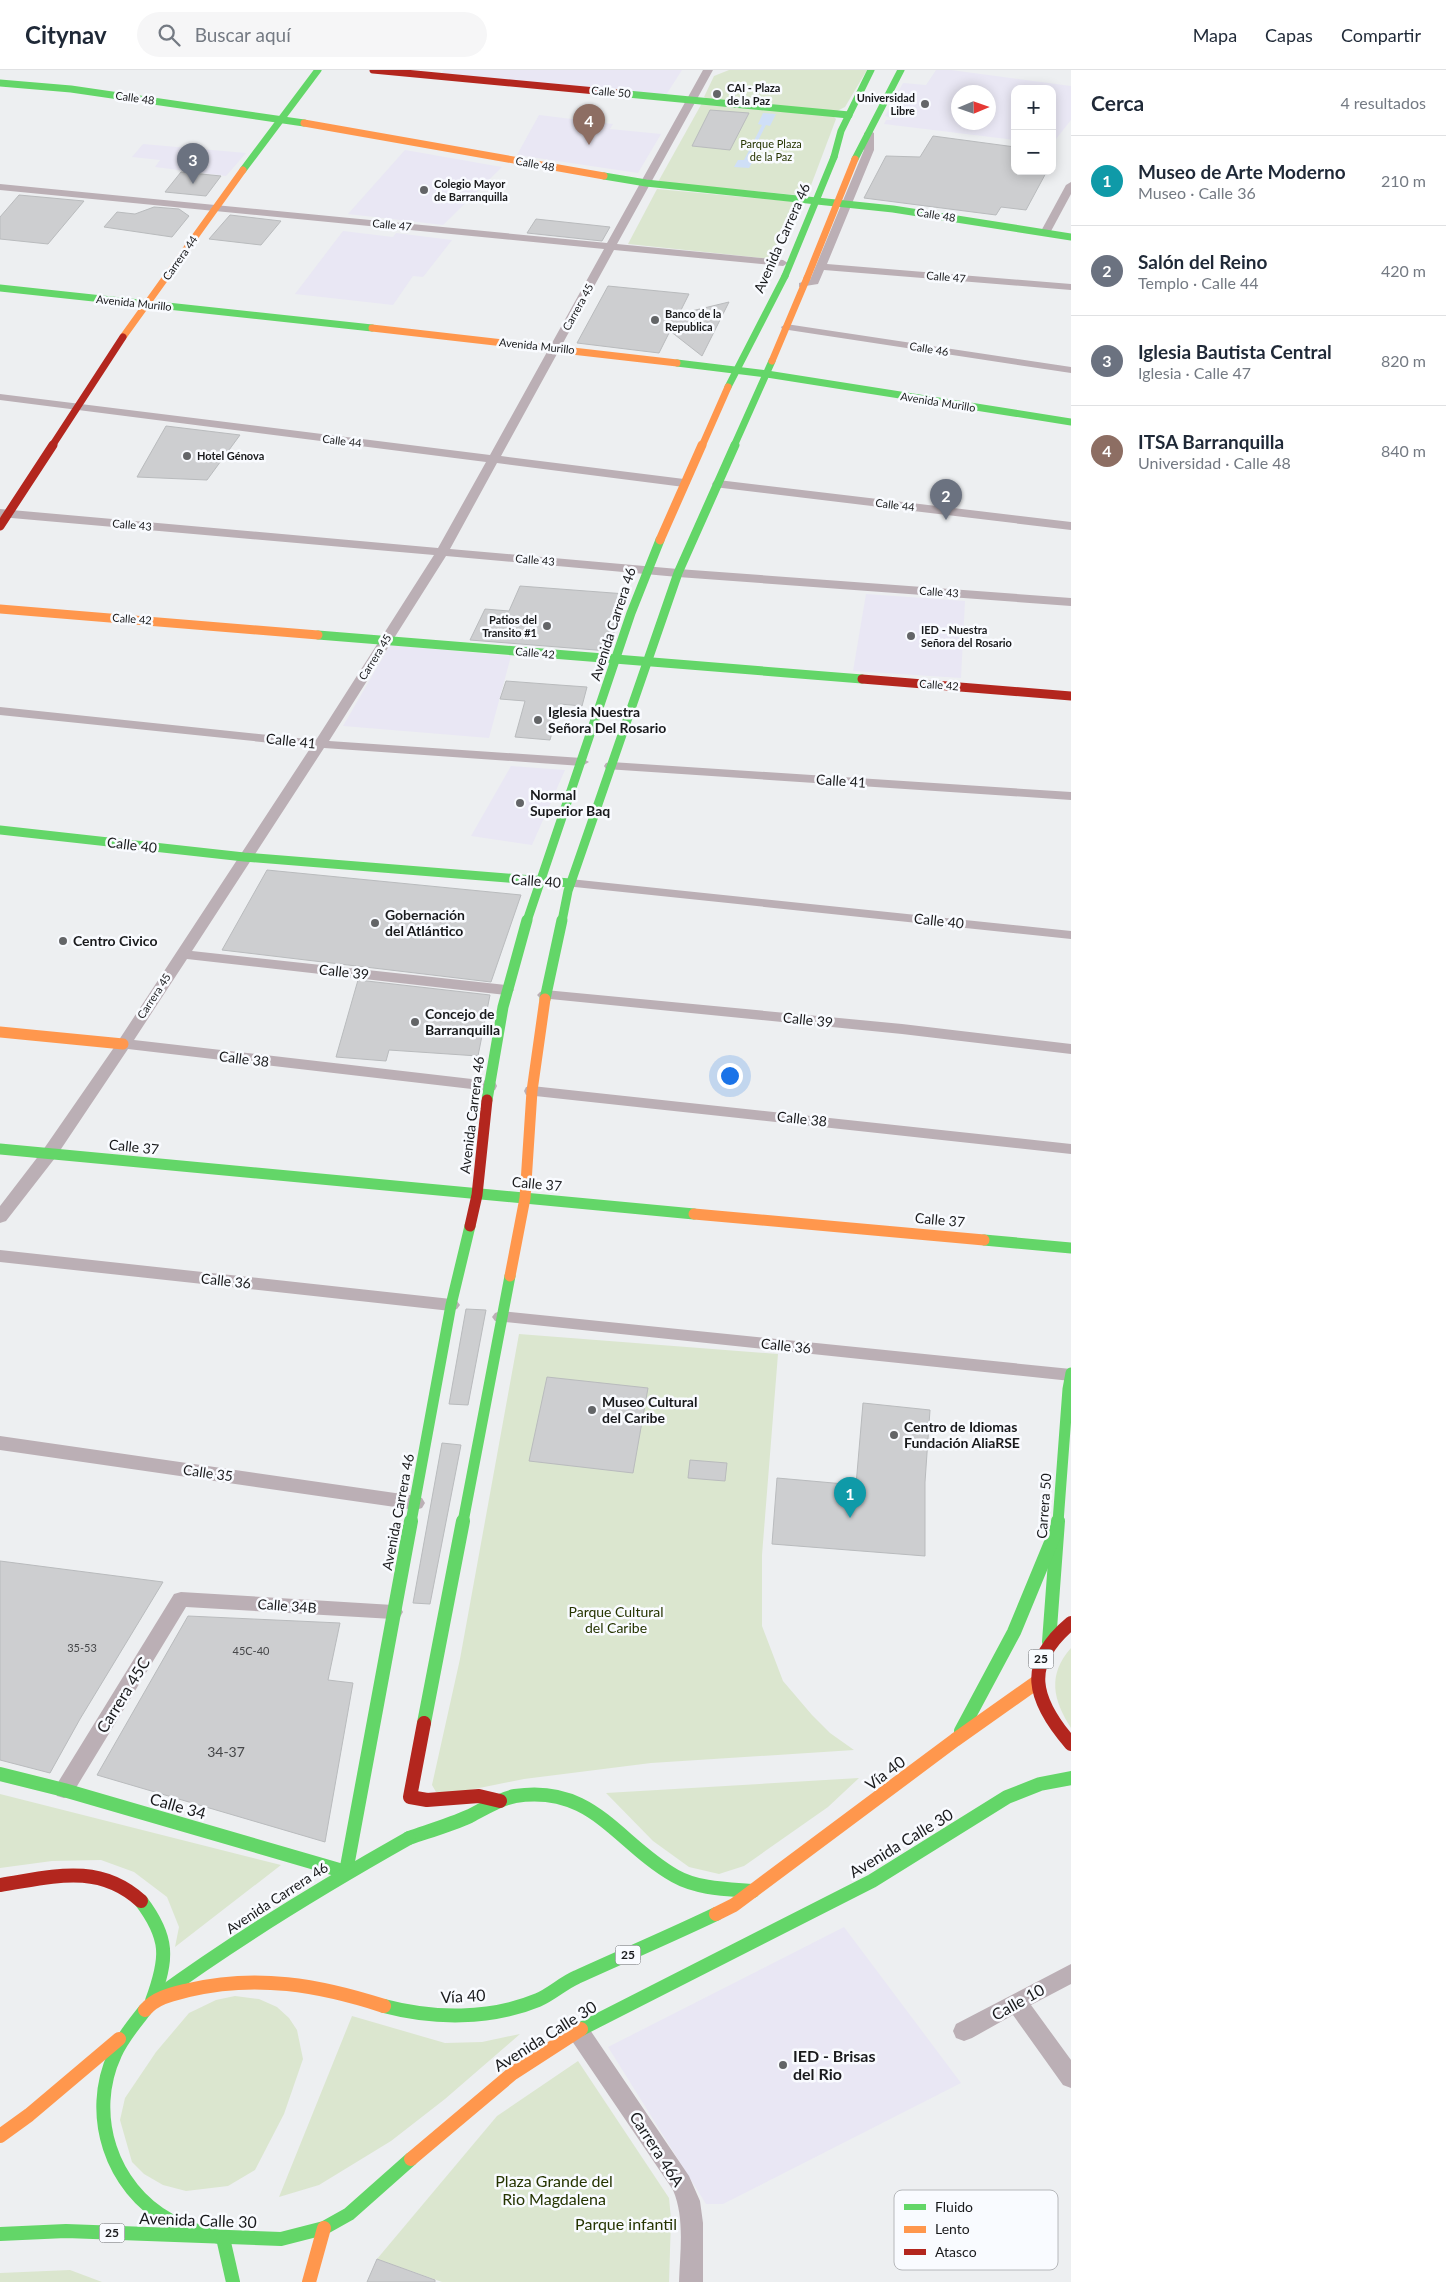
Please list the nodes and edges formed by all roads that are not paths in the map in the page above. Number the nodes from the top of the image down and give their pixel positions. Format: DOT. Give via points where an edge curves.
graph roads {
  1 [pos="318,70"];
  2 [pos="374,70"];
  3 [pos="708,70"];
  4 [pos="871,70"];
  5 [pos="901,70"];
  6 [pos="0,82"];
  7 [pos="692,100"];
  8 [pos="849,114"];
  9 [pos="282,119"];
  10 [pos="841,131"];
  11 [pos="869,133"];
  12 [pos="646,183"];
  13 [pos="1071,185"];
  14 [pos="0,187"];
  15 [pos="809,199"];
  16 [pos="847,203"];
  17 [pos="215,208"];
  18 [pos="1046,233"];
  19 [pos="1071,237"];
  20 [pos="611,247"];
  21 [pos="783,263"];
  22 [pos="821,267"];
  23 [pos="783,279"];
  24 [pos="805,282"];
  25 [pos="0,288"];
  26 [pos="1071,288"];
  27 [pos="146,305"];
  28 [pos="118,318"];
  29 [pos="135,320"];
  30 [pos="152,322"];
  31 [pos="786,327"];
  32 [pos="556,348"];
  33 [pos="742,357"];
  34 [pos="706,367"];
  35 [pos="736,370"];
  36 [pos="1071,370"];
  37 [pos="767,374"];
  38 [pos="712,383"];
  39 [pos="729,385"];
  40 [pos="765,390"];
  41 [pos="0,397"];
  42 [pos="79,407"];
  43 [pos="1071,422"];
  44 [pos="493,460"];
  45 [pos="684,483"];
  46 [pos="718,484"];
  47 [pos="4,514"];
  48 [pos="0,526"];
  49 [pos="1071,526"];
  50 [pos="442,552"];
  51 [pos="646,570"];
  52 [pos="678,573"];
  53 [pos="1071,602"];
  54 [pos="0,609"];
  55 [pos="386,640"];
  56 [pos="617,660"];
  57 [pos="646,662"];
  58 [pos="1071,696"];
  59 [pos="0,711"];
  60 [pos="320,744"];
  61 [pos="582,762"];
  62 [pos="611,766"];
  63 [pos="1071,796"];
  64 [pos="0,830"];
  65 [pos="244,857"];
  66 [pos="540,880"];
  67 [pos="570,883"];
  68 [pos="1071,935"];
  69 [pos="182,954"];
  70 [pos="506,990"];
  71 [pos="545,995"];
  72 [pos="0,1032"];
  73 [pos="123,1044"];
  74 [pos="1071,1049"];
  75 [pos="489,1086"];
  76 [pos="532,1091"];
  77 [pos="0,1149"];
  78 [pos="1071,1149"];
  79 [pos="49,1154"];
  80 [pos="477,1195"];
  81 [pos="525,1198"];
  82 [pos="0,1217"];
  83 [pos="1071,1248"];
  84 [pos="0,1256"];
  85 [pos="451,1306"];
  86 [pos="502,1317"];
  87 [pos="1071,1374"];
  88 [pos="0,1443"];
  89 [pos="416,1503"];
  90 [pos="1058,1528"];
  91 [pos="181,1599"];
  92 [pos="393,1612"];
  93 [pos="1071,1622"];
  94 [pos="1049,1642"];
  95 [pos="1037,1682"];
  96 [pos="955,1740"];
  97 [pos="1071,1744"];
  98 [pos="0,1774"];
  99 [pos="1071,1778"];
  100 [pos="64,1790"];
  101 [pos="500,1801"];
  102 [pos="346,1872"];
  103 [pos="0,1885"];
  104 [pos="753,1891"];
  105 [pos="1071,1973"];
  106 [pos="152,2001"];
  107 [pos="1017,2003"];
  108 [pos="578,2031"];
  109 [pos="964,2031"];
  110 [pos="126,2034"];
  111 [pos="1071,2078"];
  112 [pos="0,2136"];
  113 [pos="324,2228"];
  114 [pos="0,2234"];
  115 [pos="224,2238"];
  116 [pos="233,2282"];
  117 [pos="309,2282"];
  118 [pos="691,2282"];
  1 -- 9 [label="main road, Carrera 44"];
  2 -- 7 [label="main road, Calle 50"];
  3 -- 7 [label="street, Carrera 45"];
  4 -- 8 [label="main road, Avenida Carrera 46"];
  5 -- 11 [label="main road"];
  6 -- 9 [label="main road, Calle 48"];
  7 -- 8 [label="main road, Calle 50"];
  7 -- 12 [label="street, Carrera 45"];
  8 -- 10 [label="main road, Avenida Carrera 46"];
  9 -- 12 [label="main road, Calle 48"];
  9 -- 17 [label="main road, Carrera 44"];
  10 -- 15 [label="street"];
  10 -- 23 [label="main road, Avenida Carrera 46, bridge" via="834,157"];
  11 -- 16 [label="street" via="869,150"];
  11 -- 24 [label="main road, bridge" via="855,159"];
  12 -- 15 [label="main road, Calle 48"];
  12 -- 20 [label="street, Carrera 45"];
  13 -- 18 [label="street"];
  14 -- 17 [label="street, Calle 47"];
  15 -- 16 [label="main road, Calle 48"];
  15 -- 21 [label="street"];
  16 -- 18 [label="main road, Calle 48"];
  16 -- 22 [label="street"];
  17 -- 20 [label="street, Calle 47"];
  17 -- 27 [label="main road, Carrera 44"];
  18 -- 19 [label="main road, Calle 48"];
  20 -- 21 [label="street, Calle 47"];
  20 -- 32 [label="street, Carrera 45"];
  21 -- 23 [label="street" via="776,277"];
  22 -- 24 [label="street" via="814,282"];
  22 -- 26 [label="street, Calle 47"];
  23 -- 33 [label="main road, Avenida Carrera 46"];
  24 -- 31 [label="main road"];
  25 -- 27 [label="main road, Avenida Murillo"];
  27 -- 29 [label="main road, Carrera 44"];
  27 -- 32 [label="main road, Avenida Murillo"];
  28 -- 29 [label="main road, Avenida Murillo"];
  29 -- 30 [label="main road, Avenida Murillo"];
  29 -- 42 [label="main road, Carrera 44"];
  31 -- 36 [label="street, Calle 46"];
  31 -- 37 [label="main road"];
  32 -- 34 [label="main road, Avenida Murillo"];
  32 -- 44 [label="street, Carrera 45"];
  33 -- 34 [label="main road" via="728,364"];
  33 -- 35 [label="main road, Avenida Carrera 46"];
  34 -- 35 [label="main road, Avenida Murillo"];
  35 -- 37 [label="main road, Avenida Murillo"];
  35 -- 39 [label="main road, Avenida Carrera 46"];
  37 -- 40 [label="main road"];
  37 -- 43 [label="main road, Avenida Murillo"];
  38 -- 39 [label="main road"];
  39 -- 40 [label="main road"];
  39 -- 45 [label="main road, Avenida Carrera 46"];
  40 -- 46 [label="main road"];
  41 -- 42 [label="street, Calle 44"];
  42 -- 44 [label="street, Calle 44"];
  42 -- 47 [label="main road, Carrera 44"];
  44 -- 45 [label="street, Calle 44"];
  44 -- 50 [label="street, Carrera 45"];
  45 -- 51 [label="main road, Avenida Carrera 46"];
  46 -- 49 [label="street, Calle 44"];
  46 -- 52 [label="main road"];
  47 -- 48 [label="main road, Carrera 44"];
  47 -- 50 [label="street, Calle 43"];
  50 -- 51 [label="street, Calle 43"];
  50 -- 55 [label="street, Carrera 45"];
  51 -- 52 [label="street, Calle 43"];
  51 -- 56 [label="main road, Avenida Carrera 46"];
  52 -- 53 [label="street, Calle 43"];
  52 -- 57 [label="main road"];
  54 -- 55 [label="main road, Calle 42"];
  55 -- 56 [label="main road, Calle 42"];
  55 -- 60 [label="street, Carrera 45"];
  56 -- 57 [label="main road, Calle 42"];
  56 -- 61 [label="main road, Avenida Carrera 46"];
  57 -- 58 [label="main road, Calle 42"];
  57 -- 62 [label="main road"];
  59 -- 60 [label="street, Calle 41"];
  60 -- 61 [label="street, Calle 41"];
  60 -- 65 [label="street, Carrera 45"];
  61 -- 66 [label="main road, Avenida Carrera 46"];
  62 -- 63 [label="street, Calle 41"];
  62 -- 67 [label="main road"];
  64 -- 65 [label="main road, Calle 40"];
  65 -- 66 [label="main road, Calle 40"];
  65 -- 69 [label="street, Carrera 45"];
  66 -- 67 [label="main road, Calle 40"];
  66 -- 70 [label="main road, Avenida Carrera 46"];
  67 -- 68 [label="street, Calle 40"];
  67 -- 71 [label="main road"];
  69 -- 70 [label="street, Calle 39"];
  69 -- 73 [label="street, Carrera 45"];
  70 -- 75 [label="main road, Avenida Carrera 46"];
  71 -- 74 [label="street, Calle 39"];
  71 -- 76 [label="main road"];
  72 -- 73 [label="main road, Calle 38"];
  73 -- 75 [label="street, Calle 38"];
  73 -- 79 [label="street, Carrera 45"];
  75 -- 80 [label="main road, Avenida Carrera 46"];
  76 -- 78 [label="street, Calle 38"];
  76 -- 81 [label="main road"];
  77 -- 79 [label="main road, Calle 37"];
  79 -- 80 [label="main road, Calle 37"];
  79 -- 82 [label="street, Carrera 45"];
  80 -- 81 [label="main road, Calle 37"];
  80 -- 85 [label="main road, Avenida Carrera 46"];
  81 -- 83 [label="main road, Calle 37"];
  81 -- 86 [label="main road"];
  84 -- 85 [label="street, Calle 36"];
  85 -- 89 [label="main road, Avenida Carrera 46"];
  86 -- 87 [label="street, Calle 36"];
  86 -- 101 [label="main road" via="410,1797 428,1800 479,1796"];
  87 -- 90 [label="main road, Carrera 50"];
  88 -- 89 [label="street, Calle 35"];
  89 -- 92 [label="main road, Avenida Carrera 46"];
  90 -- 94 [label="main road, Carrera 50"];
  90 -- 96 [label="main road" via="1040,1580 1016,1633"];
  91 -- 92 [label="street, Calle 34B"];
  91 -- 100 [label="street, Carrera 45C"];
  92 -- 102 [label="main road, Avenida Carrera 46"];
  93 -- 94 [label="main road, 25"];
  94 -- 95 [label="main road, 25" via="1040,1661"];
  95 -- 96 [label="main road, Vía 40 / 25"];
  95 -- 97 [label="main road, 25" via="1043,1706 1056,1730"];
  96 -- 104 [label="main road, Vía 40 / 25"];
  98 -- 100 [label="main road, Calle 34"];
  99 -- 108 [label="main road, Avenida Calle 30 / 25" via="1040,1784 1008,1797 872,1882"];
  100 -- 102 [label="main road, Calle 34"];
  101 -- 102 [label="main road" via="468,1817 409,1838"];
  101 -- 104 [label="main road" via="514,1796 540,1794 583,1803 615,1825 648,1857 677,1877 712,1888"];
  102 -- 106 [label="main road, Avenida Carrera 46" via="191,1971"];
  103 -- 106 [label="main road" via="84,1874 115,1882 137,1896 156,1919 165,1946 164,1970"];
  104 -- 106 [label="main road, Vía 40 / 25" via="734,1905 572,1979 538,2000 507,2009 468,2015 424,2014 300,1983 250,1981 196,1988"];
  105 -- 107 [label="street, Calle 10"];
  106 -- 110 [label="main road"];
  107 -- 109 [label="street, Calle 10"];
  107 -- 111 [label="street"];
  108 -- 113 [label="main road, Avenida Calle 30 / 25" via="513,2072 349,2214"];
  108 -- 118 [label="street, Carrera 46A" via="681,2183 689,2201 692,2223"];
  110 -- 112 [label="main road" via="30,2115"];
  110 -- 115 [label="main road" via="112,2060 104,2089 102,2118 108,2147 120,2174 138,2197 162,2217 192,2230"];
  113 -- 115 [label="main road, Avenida Calle 30 / 25" via="281,2239"];
  113 -- 117 [label="main road"];
  114 -- 115 [label="main road, Avenida Calle 30 / 25" via="66,2231"];
  115 -- 116 [label="main road"];
}
